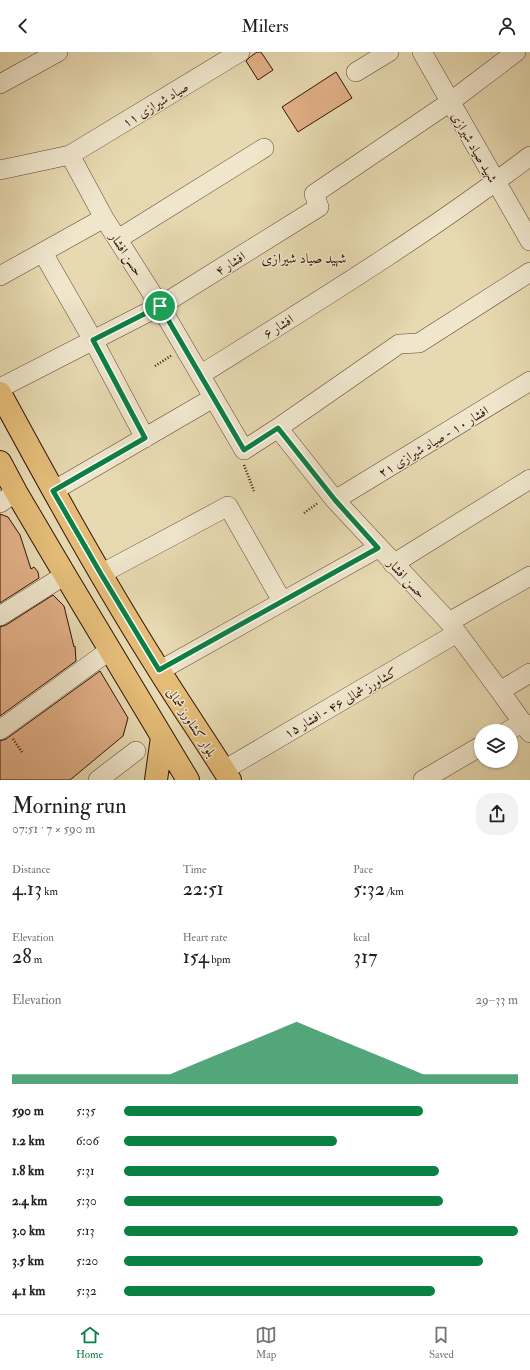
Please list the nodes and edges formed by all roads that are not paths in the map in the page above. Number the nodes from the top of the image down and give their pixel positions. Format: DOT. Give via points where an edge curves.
graph roads {
  1 [pos="58,52"];
  2 [pos="240,52"];
  3 [pos="389,52"];
  4 [pos="422,52"];
  5 [pos="516,52"];
  6 [pos="356,72"];
  7 [pos="0,84"];
  8 [pos="450,102"];
  9 [pos="264,148"];
  10 [pos="70,155"];
  11 [pos="530,156"];
  12 [pos="0,170"];
  13 [pos="496,182"];
  14 [pos="104,218"];
  15 [pos="118,239"];
  16 [pos="530,241"];
  17 [pos="43,253"];
  18 [pos="530,272"];
  19 [pos="0,276"];
  20 [pos="160,306"];
  21 [pos="93,340"];
  22 [pos="200,375"];
  23 [pos="530,382"];
  24 [pos="0,388"];
  25 [pos="0,393"];
  26 [pos="213,398"];
  27 [pos="278,428"];
  28 [pos="145,438"];
  29 [pos="0,462"];
  30 [pos="530,479"];
  31 [pos="53,491"];
  32 [pos="8,498"];
  33 [pos="335,500"];
  34 [pos="378,548"];
  35 [pos="393,564"];
  36 [pos="101,574"];
  37 [pos="65,575"];
  38 [pos="530,576"];
  39 [pos="282,601"];
  40 [pos="0,616"];
  41 [pos="453,628"];
  42 [pos="110,650"];
  43 [pos="159,670"];
  44 [pos="530,673"];
  45 [pos="500,691"];
  46 [pos="520,729"];
  47 [pos="0,730"];
  48 [pos="162,737"];
  49 [pos="474,750"];
  50 [pos="136,751"];
  51 [pos="227,775"];
  52 [pos="98,780"];
  53 [pos="156,780"];
  54 [pos="188,780"];
  55 [pos="423,780"];
  1 -- 7 [label="street"];
  2 -- 10 [label="street, صیاد شیرازی ۱۱"];
  3 -- 6 [label="street"];
  4 -- 8 [label="street, شهید صیاد شیرازی"];
  5 -- 8 [label="street, افشار ۴"];
  8 -- 13 [label="street, شهید صیاد شیرازی"];
  8 -- 20 [label="street, افشار ۴" via="317,201"];
  9 -- 15 [label="street"];
  10 -- 12 [label="street, صیاد شیرازی ۱۱"];
  10 -- 14 [label="street, حسن افشار"];
  11 -- 13 [label="street, افشار ۶"];
  13 -- 16 [label="street, شهید صیاد شیرازی"];
  13 -- 22 [label="street, افشار ۶" via="355,278"];
  14 -- 15 [label="street, حسن افشار"];
  14 -- 17 [label="street"];
  15 -- 20 [label="street, حسن افشار"];
  17 -- 19 [label="street"];
  17 -- 21 [label="street"];
  18 -- 27 [label="street" via="419,343 399,344"];
  20 -- 21 [label="street, افشار ۴"];
  20 -- 22 [label="street, حسن افشار"];
  21 -- 24 [label="street, افشار ۴"];
  21 -- 28 [label="street"];
  22 -- 26 [label="street, حسن افشار"];
  23 -- 33 [label="street, افشار ۱۰ - صیاد شیرازی ۲۱"];
  25 -- 31 [label="main road, بلوار کشاورز شمالی"];
  26 -- 27 [label="street, حسن افشار" via="244,450"];
  26 -- 28 [label="street"];
  27 -- 33 [label="street, حسن افشار"];
  28 -- 31 [label="street"];
  29 -- 32 [label="main road"];
  30 -- 35 [label="street"];
  31 -- 36 [label="main road, بلوار کشاورز شمالی"];
  32 -- 37 [label="main road"];
  33 -- 34 [label="street, حسن افشار"];
  34 -- 35 [label="street, حسن افشار"];
  34 -- 39 [label="street"];
  35 -- 41 [label="street, حسن افشار"];
  36 -- 39 [label="street" via="228,506"];
  36 -- 43 [label="main road, بلوار کشاورز شمالی"];
  37 -- 40 [label="street"];
  37 -- 42 [label="main road"];
  38 -- 41 [label="street, کشاورز شمالی ۴۶ - افشار ۱۵"];
  39 -- 43 [label="street"];
  41 -- 45 [label="street, حسن افشار"];
  41 -- 51 [label="street, کشاورز شمالی ۴۶ - افشار ۱۵"];
  42 -- 47 [label="street"];
  42 -- 48 [label="main road"];
  43 -- 51 [label="main road, بلوار کشاورز شمالی"];
  44 -- 45 [label="street"];
  45 -- 46 [label="street, حسن افشار"];
  48 -- 53 [label="main road"];
  48 -- 54 [label="main road"];
  49 -- 55 [label="street"];
  50 -- 52 [label="street"];
}
